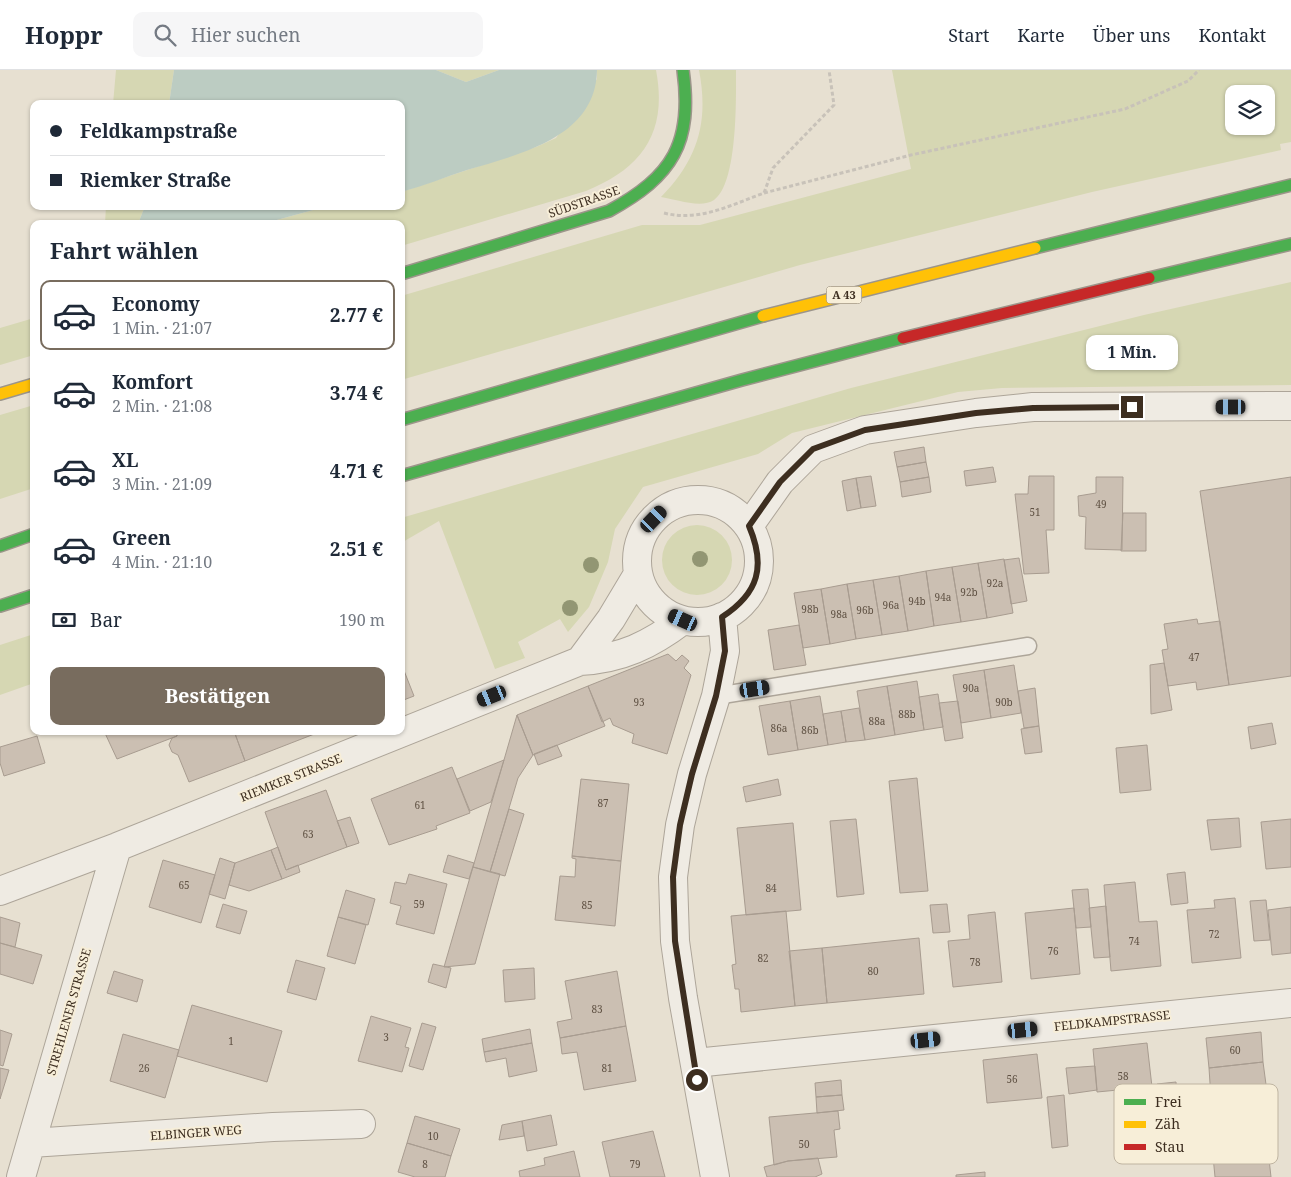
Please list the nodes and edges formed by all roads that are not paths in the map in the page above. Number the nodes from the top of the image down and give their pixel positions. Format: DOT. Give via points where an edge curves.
graph roads {
  1 [pos="683,70"];
  2 [pos="1291,185"];
  3 [pos="1291,244"];
  4 [pos="405,273"];
  5 [pos="30,385"];
  6 [pos="0,394"];
  7 [pos="1291,406"];
  8 [pos="405,419"];
  9 [pos="405,475"];
  10 [pos="749,526"];
  11 [pos="30,535"];
  12 [pos="0,546"];
  13 [pos="638,574"];
  14 [pos="30,596"];
  15 [pos="0,606"];
  16 [pos="722,617"];
  17 [pos="683,620"];
  18 [pos="1028,646"];
  19 [pos="580,661"];
  20 [pos="716,696"];
  21 [pos="405,731"];
  22 [pos="396,735"];
  23 [pos="117,847"];
  24 [pos="0,892"];
  25 [pos="1291,1003"];
  26 [pos="694,1064"];
  27 [pos="361,1124"];
  28 [pos="31,1143"];
  29 [pos="21,1177"];
  30 [pos="715,1177"];
  1 -- 4 [label="main road, SÜDSTRASSE" via="687,102 685,126 676,153 660,176 635,198 609,211"];
  2 -- 8 [label="main road, A 43" via="729,324"];
  3 -- 9 [label="main road" via="985,316"];
  5 -- 6 [label="main road"];
  7 -- 10 [label="street" via="1033,408 865,430 813,449 780,482"];
  10 -- 13 [label="street" via="731,509 708,500 685,500 663,510 646,528 637,550"];
  10 -- 16 [label="street" via="758,553 752,588 740,606"];
  11 -- 12 [label="main road"];
  13 -- 17 [label="street" via="647,595 662,611"];
  13 -- 19 [label="street"];
  14 -- 15 [label="main road"];
  16 -- 17 [label="street" via="703,622"];
  16 -- 20 [label="street" via="725,651"];
  17 -- 19 [label="street, RIEMKER STRASSE" via="635,649 606,660"];
  18 -- 20 [label="lane"];
  19 -- 21 [label="street, RIEMKER STRASSE"];
  20 -- 26 [label="street" via="692,774 680,825 673,877 675,941"];
  22 -- 23 [label="street, RIEMKER STRASSE"];
  23 -- 24 [label="street, RIEMKER STRASSE"];
  23 -- 28 [label="street, STREHLENER STRASSE"];
  25 -- 26 [label="street, FELDKAMPSTRASSE"];
  26 -- 30 [label="street"];
  27 -- 28 [label="street, ELBINGER WEG"];
  28 -- 29 [label="street, STREHLENER STRASSE"];
}
